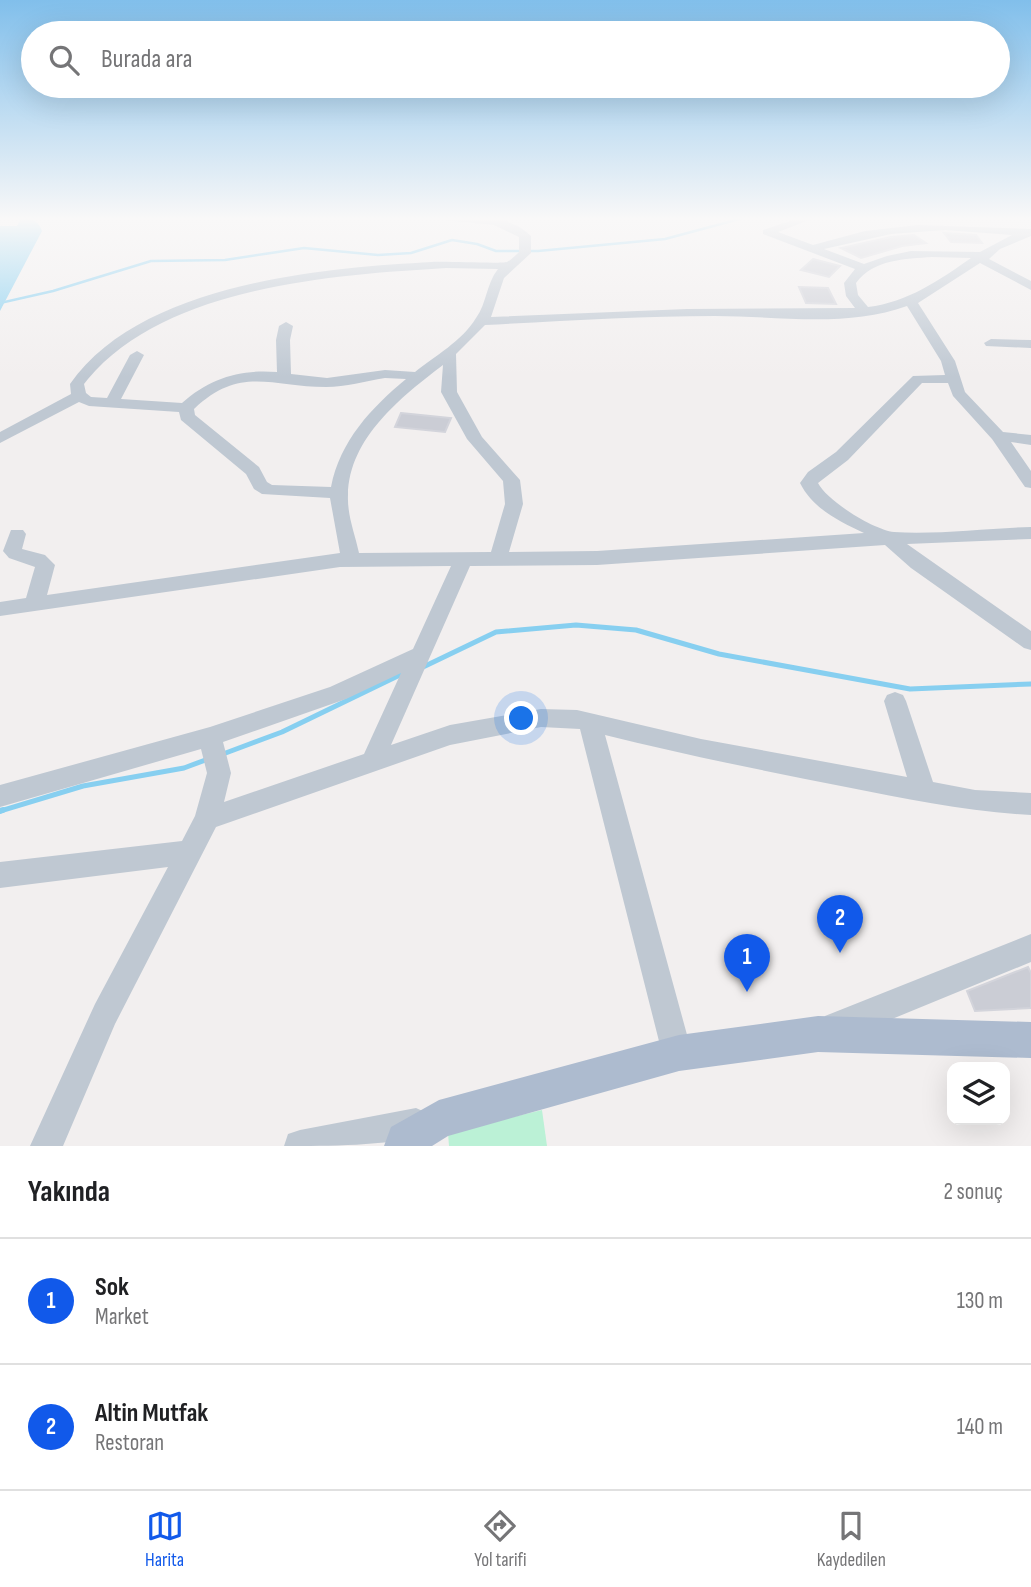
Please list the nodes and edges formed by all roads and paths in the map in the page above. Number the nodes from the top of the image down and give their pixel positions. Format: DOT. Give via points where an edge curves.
graph roads {
  1 [pos="381,270"];
  2 [pos="503,270"];
  3 [pos="860,270"];
  4 [pos="962,270"];
  5 [pos="1004,270"];
  6 [pos="1031,286"];
  7 [pos="910,301"];
  8 [pos="864,311"];
  9 [pos="482,321"];
  10 [pos="286,326"];
  11 [pos="991,343"];
  12 [pos="1031,344"];
  13 [pos="137,355"];
  14 [pos="450,355"];
  15 [pos="284,377"];
  16 [pos="417,377"];
  17 [pos="952,379"];
  18 [pos="80,396"];
  19 [pos="112,402"];
  20 [pos="186,408"];
  21 [pos="998,436"];
  22 [pos="0,438"];
  23 [pos="1031,440"];
  24 [pos="1031,483"];
  25 [pos="339,493"];
  26 [pos="1031,533"];
  27 [pos="17,534"];
  28 [pos="889,538"];
  29 [pos="351,559"];
  30 [pos="498,559"];
  31 [pos="464,560"];
  32 [pos="34,605"];
  33 [pos="0,610"];
  34 [pos="1031,642"];
  35 [pos="416,665"];
  36 [pos="895,701"];
  37 [pos="590,722"];
  38 [pos="211,741"];
  39 [pos="372,762"];
  40 [pos="924,792"];
  41 [pos="0,796"];
  42 [pos="1031,804"];
  43 [pos="207,819"];
  44 [pos="190,852"];
  45 [pos="0,875"];
  46 [pos="1031,948"];
  47 [pos="818,1034"];
  48 [pos="1031,1040"];
  49 [pos="677,1053"];
  50 [pos="439,1119"];
  51 [pos="316,1145"];
  52 [pos="46,1146"];
  53 [pos="403,1146"];
  1 -- 18 [label="street" via="211,296 164,315 87,369 77,384"];
  2 -- 9 [label="street"];
  3 -- 8 [label="street" via="850,287"];
  4 -- 7 [label="street"];
  5 -- 6 [label="street"];
  7 -- 8 [label="street"];
  7 -- 17 [label="street" via="943,352"];
  8 -- 9 [label="street"];
  9 -- 14 [label="street"];
  10 -- 15 [label="street"];
  11 -- 12 [label="street"];
  13 -- 19 [label="street"];
  14 -- 16 [label="street"];
  14 -- 30 [label="street" via="449,392 475,439 511,480 514,504"];
  15 -- 16 [label="street" via="332,382 400,372"];
  15 -- 20 [label="street" via="248,375 220,381"];
  16 -- 25 [label="street" via="364,429 351,449"];
  17 -- 21 [label="street" via="958,393"];
  17 -- 28 [label="street" via="918,379 809,483 815,495 841,514"];
  18 -- 19 [label="street"];
  18 -- 22 [label="street"];
  19 -- 20 [label="street"];
  20 -- 25 [label="street" via="187,417 253,471 268,490"];
  21 -- 23 [label="street"];
  21 -- 24 [label="street"];
  25 -- 29 [label="street"];
  26 -- 28 [label="street"];
  27 -- 32 [label="street" via="12,551 40,559 45,565"];
  28 -- 30 [label="street" via="597,558"];
  28 -- 34 [label="street"];
  29 -- 31 [label="street"];
  29 -- 32 [label="street"];
  30 -- 31 [label="street"];
  31 -- 35 [label="street"];
  32 -- 33 [label="street"];
  35 -- 38 [label="street"];
  35 -- 39 [label="street"];
  36 -- 40 [label="street"];
  37 -- 39 [label="street" via="541,718 450,735"];
  37 -- 40 [label="street" via="701,749"];
  37 -- 49 [label="street"];
  38 -- 41 [label="street"];
  38 -- 43 [label="street" via="219,773"];
  39 -- 43 [label="street"];
  40 -- 42 [label="street"];
  43 -- 44 [label="street"];
  44 -- 45 [label="street"];
  44 -- 52 [label="street" via="105,1014"];
  46 -- 47 [label="street"];
  47 -- 48 [label="main road"];
  47 -- 49 [label="main road"];
  49 -- 50 [label="main road"];
  50 -- 51 [label="street"];
  50 -- 53 [label="main road"];
}
